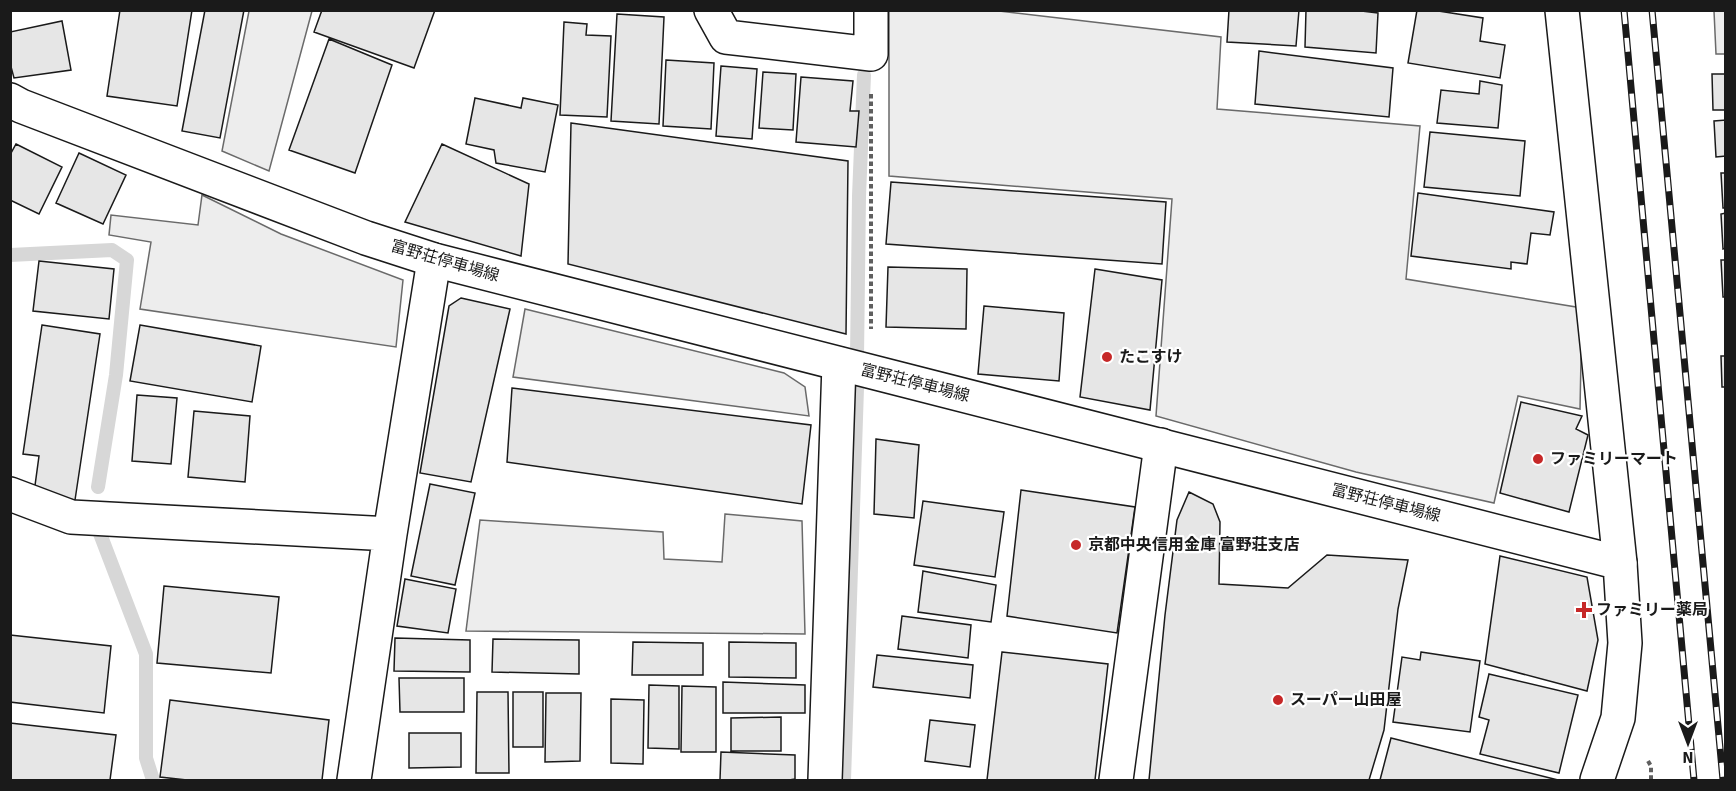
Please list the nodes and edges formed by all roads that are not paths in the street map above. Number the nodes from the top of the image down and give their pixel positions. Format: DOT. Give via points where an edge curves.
graph roads {
  1 [pos="711,10"];
  2 [pos="871,10"];
  3 [pos="1562,10"];
  4 [pos="10,100"];
  5 [pos="434,260"];
  6 [pos="839,364"];
  7 [pos="1161,445"];
  8 [pos="10,494"];
  9 [pos="390,534"];
  10 [pos="1620,563"];
  11 [pos="354,780"];
  12 [pos="825,780"];
  13 [pos="1116,780"];
  14 [pos="1597,780"];
  1 -- 2 [label="street" via="726,37 871,54"];
  3 -- 10 [label="street"];
  4 -- 5 [label="street, 富野荘停車場線" via="366,238"];
  5 -- 6 [label="street, 富野荘停車場線"];
  5 -- 9 [label="street"];
  6 -- 7 [label="street, 富野荘停車場線"];
  6 -- 12 [label="street"];
  7 -- 10 [label="street, 富野荘停車場線"];
  7 -- 13 [label="street"];
  8 -- 9 [label="street" via="71,517"];
  9 -- 11 [label="street"];
  10 -- 14 [label="street" via="1625,644 1618,718"];
}
